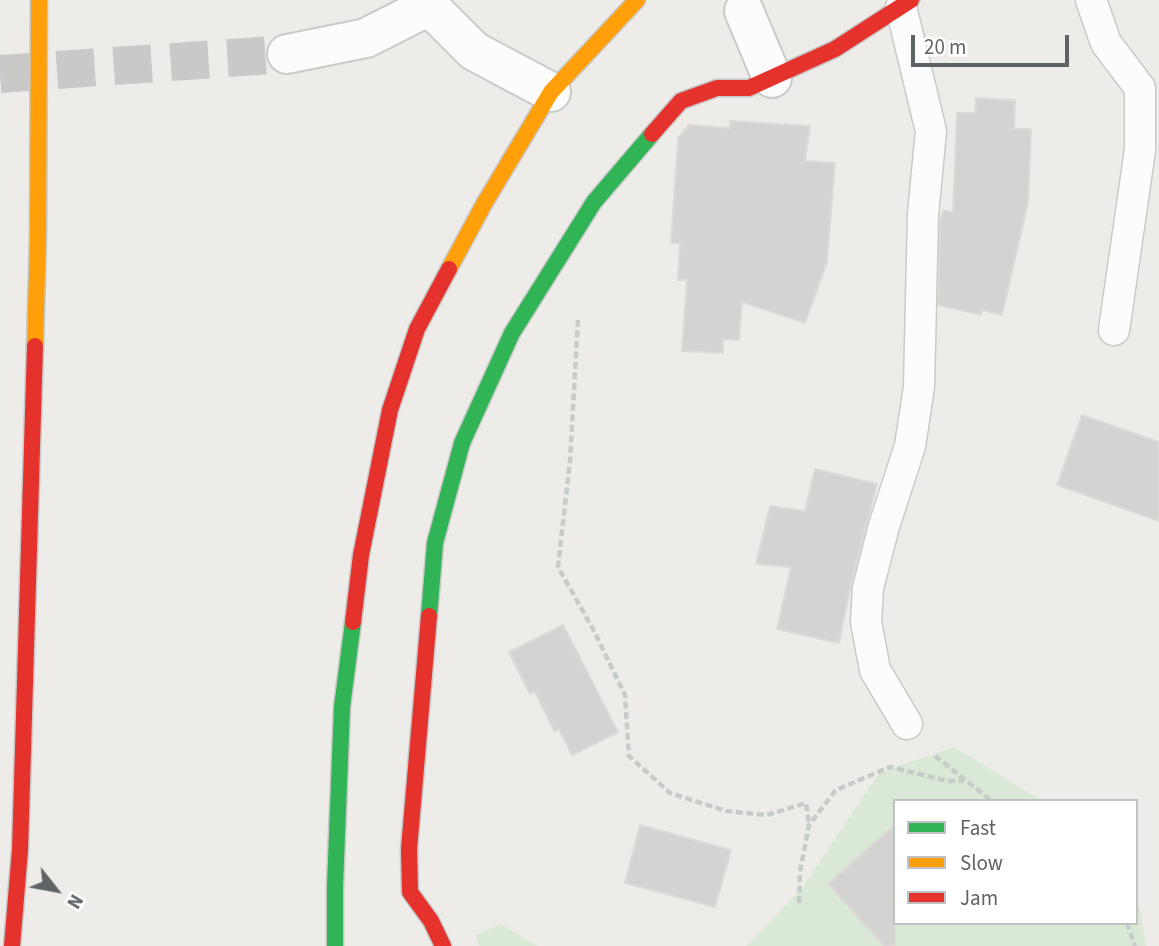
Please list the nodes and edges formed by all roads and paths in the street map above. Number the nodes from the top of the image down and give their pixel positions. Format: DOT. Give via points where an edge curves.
graph roads {
  1 [pos="39,0"];
  2 [pos="637,0"];
  3 [pos="1091,0"];
  4 [pos="428,3"];
  5 [pos="906,3"];
  6 [pos="744,11"];
  7 [pos="287,54"];
  8 [pos="772,78"];
  9 [pos="551,92"];
  10 [pos="579,312"];
  11 [pos="1114,330"];
  12 [pos="907,724"];
  13 [pos="964,780"];
  14 [pos="989,799"];
  15 [pos="809,825"];
  16 [pos="799,903"];
  17 [pos="1128,925"];
  18 [pos="12,946"];
  19 [pos="335,946"];
  20 [pos="443,946"];
  21 [pos="1135,946"];
  1 -- 18 [label="main road" via="21,808"];
  2 -- 9 [label="main road"];
  3 -- 11 [label="lane" via="1106,43 1140,88 1140,150"];
  4 -- 7 [label="street" via="366,38"];
  4 -- 9 [label="street" via="474,51"];
  5 -- 8 [label="main road" via="835,49"];
  5 -- 12 [label="lane" via="931,131 923,214 919,387 910,446 868,588 866,622 875,670"];
  6 -- 8 [label="street"];
  8 -- 20 [label="main road" via="750,88 717,88 681,101 636,151 594,202 512,333 462,443 436,543 409,849 410,892"];
  9 -- 19 [label="main road" via="417,328 390,410 361,555 342,707"];
  10 -- 15 [label="path" via="558,567 625,695 629,756 670,793 726,810 768,815 806,803"];
  12 -- 13 [label="path"];
  13 -- 14 [label="path"];
  13 -- 15 [label="path" via="948,781 890,766 836,790"];
  15 -- 16 [label="path"];
  17 -- 21 [label="path"];
}
